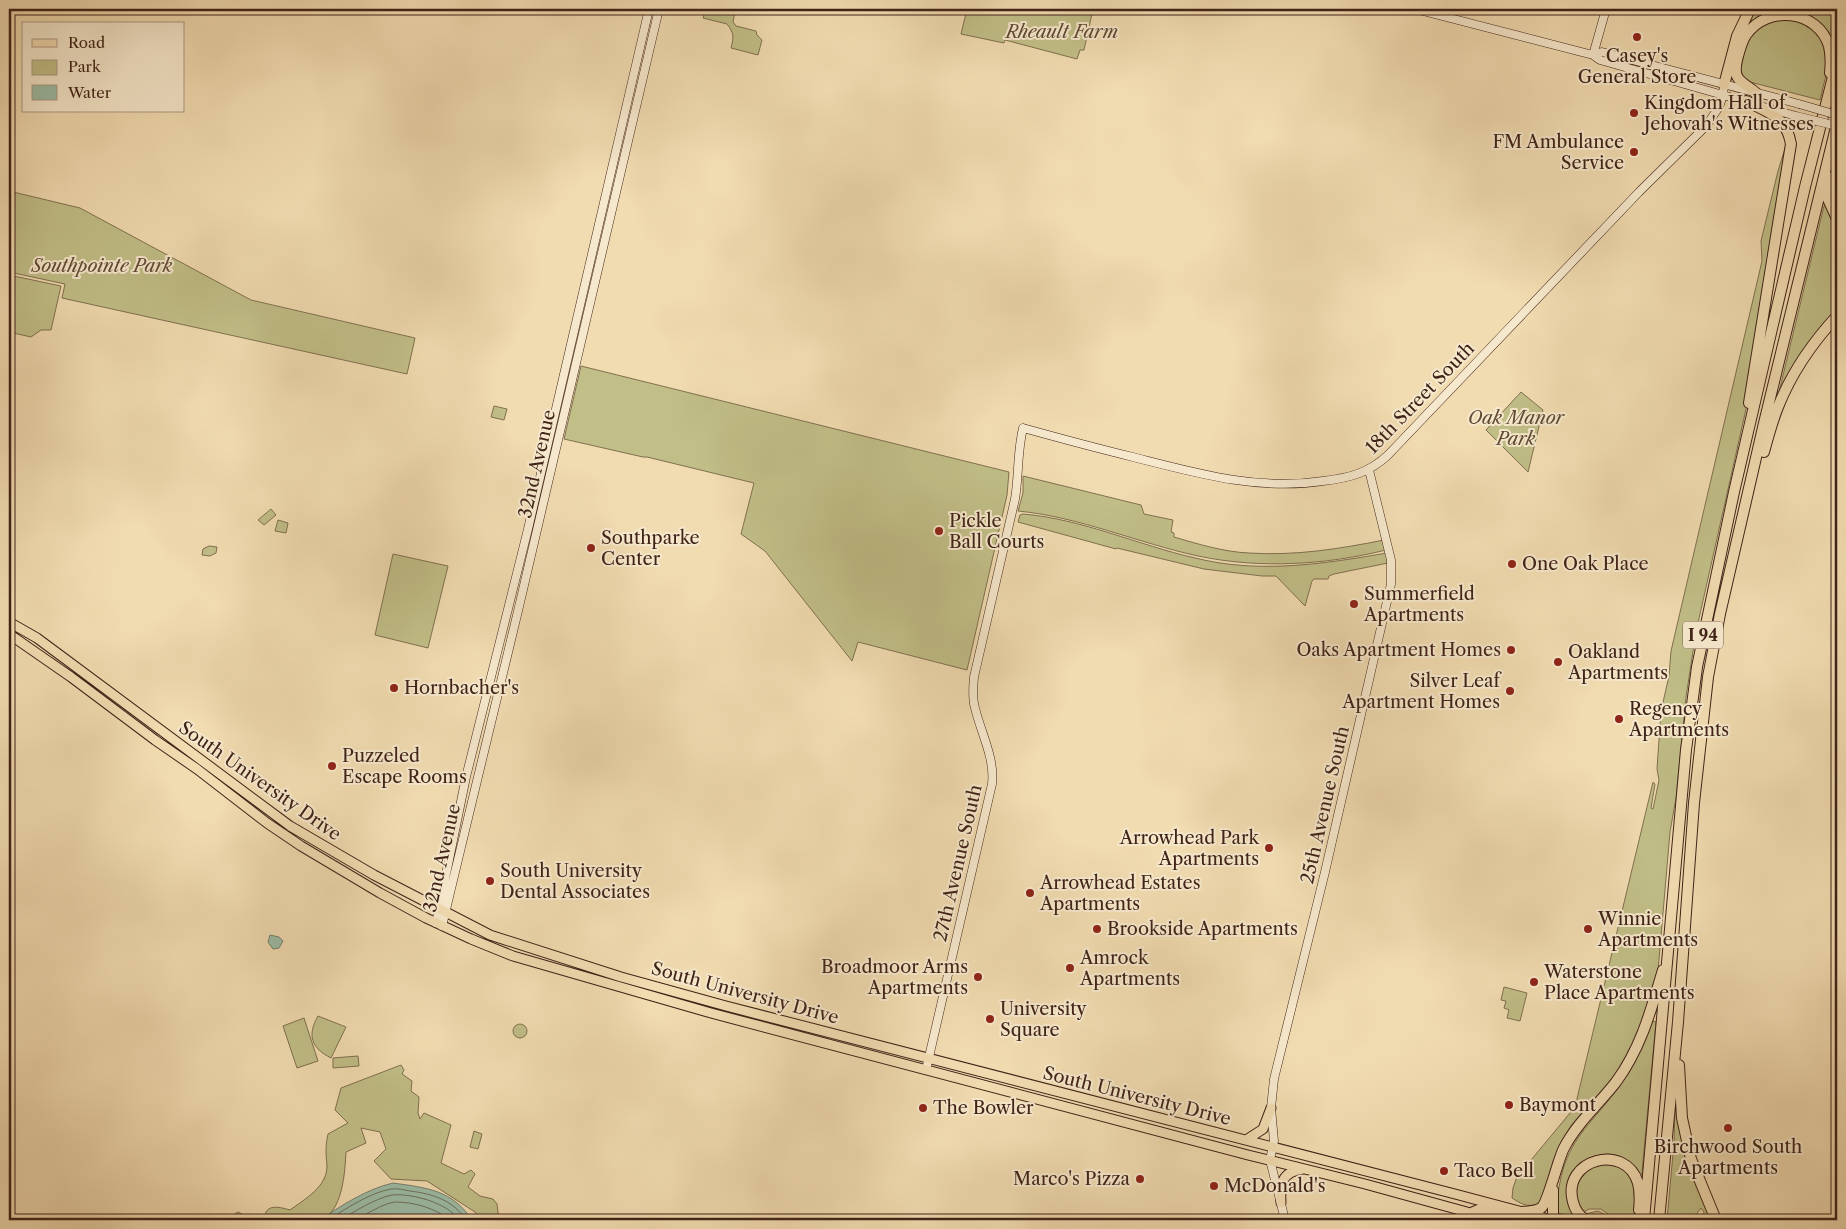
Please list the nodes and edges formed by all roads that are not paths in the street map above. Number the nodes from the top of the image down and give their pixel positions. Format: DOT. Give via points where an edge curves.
graph roads {
  1 [pos="649,9"];
  2 [pos="659,9"];
  3 [pos="1416,9"];
  4 [pos="1606,9"];
  5 [pos="1750,9"];
  6 [pos="1593,55"];
  7 [pos="1837,61"];
  8 [pos="1723,90"];
  9 [pos="1756,92"];
  10 [pos="1828,96"];
  11 [pos="1746,101"];
  12 [pos="1837,115"];
  13 [pos="1837,125"];
  14 [pos="1827,165"];
  15 [pos="1837,219"];
  16 [pos="1837,316"];
  17 [pos="1023,428"];
  18 [pos="1369,470"];
  19 [pos="1734,492"];
  20 [pos="1743,514"];
  21 [pos="9,622"];
  22 [pos="9,634"];
  23 [pos="442,910"];
  24 [pos="439,924"];
  25 [pos="1669,950"];
  26 [pos="724,1016"];
  27 [pos="772,1018"];
  28 [pos="1678,1022"];
  29 [pos="806,1038"];
  30 [pos="849,1038"];
  31 [pos="929,1058"];
  32 [pos="926,1070"];
  33 [pos="1271,1108"];
  34 [pos="1150,1116"];
  35 [pos="1108,1117"];
  36 [pos="1153,1129"];
  37 [pos="1204,1130"];
  38 [pos="1246,1140"];
  39 [pos="1273,1148"];
  40 [pos="1270,1160"];
  41 [pos="1556,1167"];
  42 [pos="1304,1169"];
  43 [pos="1281,1203"];
  44 [pos="1508,1208"];
  45 [pos="1522,1212"];
  46 [pos="1470,1213"];
  47 [pos="1536,1216"];
  48 [pos="1285,1220"];
  49 [pos="1496,1220"];
  50 [pos="1504,1220"];
  51 [pos="1552,1220"];
  52 [pos="1586,1220"];
  53 [pos="1638,1220"];
  54 [pos="1644,1220"];
  55 [pos="1659,1220"];
  56 [pos="1716,1220"];
  1 -- 23 [label="main road, 32nd Avenue" via="526,538 466,776"];
  2 -- 23 [label="main road, 32nd Avenue" via="518,611"];
  3 -- 6 [label="main road"];
  4 -- 6 [label="main road"];
  5 -- 8 [label="highway" via="1737,36"];
  6 -- 8 [label="main road" via="1602,52"];
  7 -- 10 [label="highway, I 94"];
  8 -- 9 [label="main road"];
  8 -- 11 [label="main road"];
  8 -- 18 [label="main road, 18th Street South" via="1714,116 1706,126 1388,455"];
  9 -- 10 [label="highway" via="1738,78 1735,70 1740,46 1760,22 1771,16 1796,15 1820,31 1828,45 1831,60"];
  9 -- 12 [label="main road, bridge"];
  10 -- 19 [label="highway, I 94"];
  11 -- 13 [label="main road, bridge"];
  11 -- 19 [label="highway" via="1780,119 1791,144"];
  13 -- 14 [label="highway, I 94"];
  14 -- 15 [label="highway" via="1828,199"];
  14 -- 20 [label="highway, I 94"];
  16 -- 20 [label="highway" via="1811,348 1778,406"];
  17 -- 18 [label="main road, 18th Street South" via="1206,475 1268,485 1334,480"];
  17 -- 31 [label="main road, 27th Avenue South" via="1015,500 974,677 974,702 992,767 992,784"];
  18 -- 33 [label="main road, 25th Avenue South" via="1391,560 1391,584 1274,1079"];
  19 -- 25 [label="highway, I 94" via="1697,667 1686,750"];
  20 -- 28 [label="highway, I 94" via="1720,614 1701,727"];
  21 -- 23 [label="main road, South University Drive" via="40,641 290,826"];
  22 -- 24 [label="main road, South University Drive" via="71,676 267,823 336,868"];
  23 -- 24 [label="main road, 32nd Avenue"];
  23 -- 27 [label="main road, South University Drive" via="490,935 559,958"];
  24 -- 26 [label="main road, South University Drive" via="513,956"];
  25 -- 41 [label="highway" via="1648,1021 1635,1051 1616,1081 1572,1135"];
  25 -- 54 [label="highway, I 94"];
  26 -- 27 [label="main road" via="732,1014 766,1022"];
  26 -- 29 [label="main road, South University Drive"];
  27 -- 30 [label="main road, South University Drive"];
  28 -- 55 [label="highway, I 94"];
  28 -- 56 [label="highway" via="1682,1118 1691,1159"];
  29 -- 30 [label="main road" via="816,1034 836,1040"];
  29 -- 32 [label="main road, South University Drive"];
  30 -- 31 [label="main road, South University Drive"];
  31 -- 32 [label="main road, 27th Avenue South"];
  31 -- 34 [label="main road, South University Drive"];
  32 -- 35 [label="main road, South University Drive"];
  33 -- 38 [label="main road" via="1263,1129"];
  33 -- 39 [label="main road, 25th Avenue South"];
  34 -- 35 [label="main road" via="1147,1121 1117,1115"];
  34 -- 37 [label="main road, South University Drive"];
  35 -- 36 [label="main road, South University Drive"];
  36 -- 37 [label="main road" via="1164,1125 1196,1133"];
  36 -- 40 [label="main road, South University Drive"];
  37 -- 38 [label="main road, South University Drive"];
  38 -- 39 [label="main road, South University Drive"];
  39 -- 40 [label="main road, 25th Avenue South"];
  39 -- 44 [label="main road, South University Drive"];
  40 -- 42 [label="main road, South University Drive"];
  40 -- 43 [label="main road"];
  41 -- 45 [label="highway" via="1544,1205"];
  41 -- 51 [label="highway"];
  42 -- 43 [label="main road" via="1294,1170 1286,1176 1280,1190"];
  42 -- 46 [label="main road, South University Drive"];
  43 -- 48 [label="main road"];
  44 -- 45 [label="main road, South University Drive"];
  44 -- 46 [label="main road" via="1494,1213 1478,1209"];
  45 -- 47 [label="main road, South University Drive"];
  46 -- 49 [label="main road, South University Drive"];
  47 -- 50 [label="main road" via="1526,1220 1512,1216"];
  47 -- 51 [label="main road, South University Drive"];
  52 -- 53 [label="highway" via="1574,1208 1572,1184 1578,1172 1593,1161 1602,1160 1622,1163 1634,1174 1639,1192"];
}
